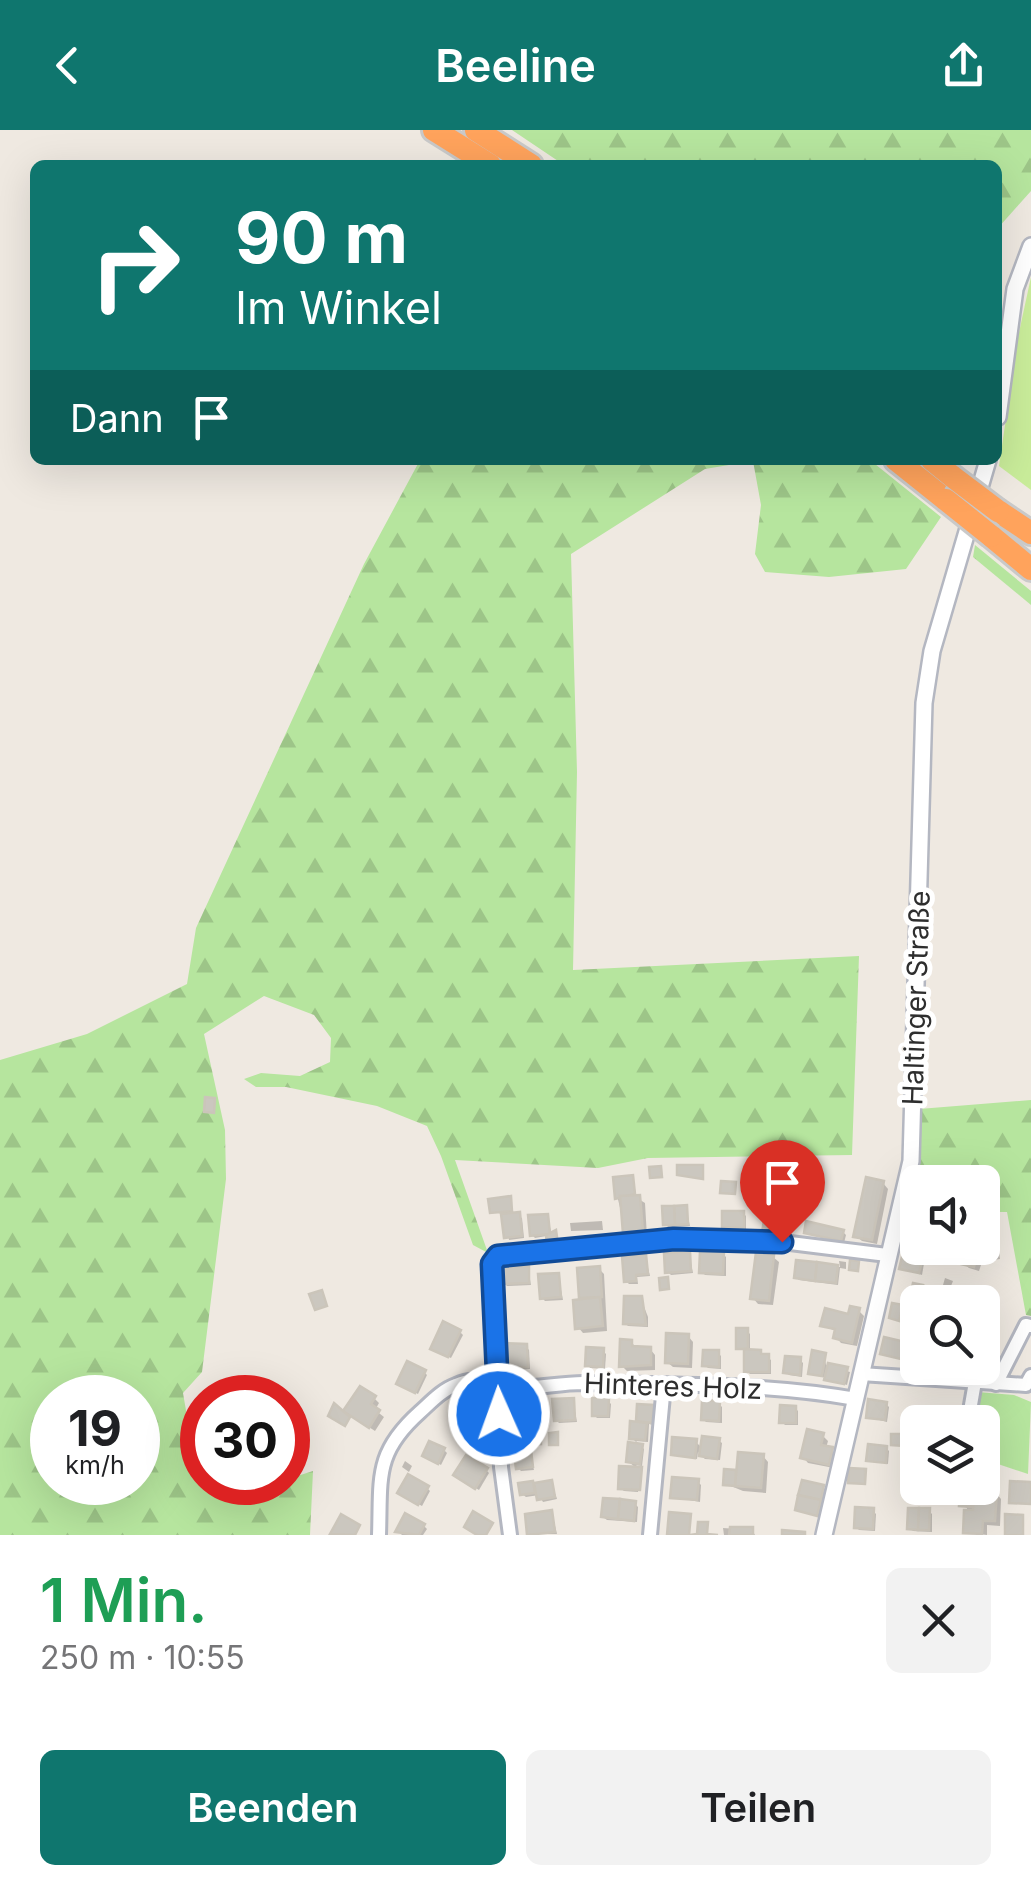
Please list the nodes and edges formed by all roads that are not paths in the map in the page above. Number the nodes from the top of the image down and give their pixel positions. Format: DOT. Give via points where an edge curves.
graph roads {
  1 [pos="434,130"];
  2 [pos="476,130"];
  3 [pos="482,160"];
  4 [pos="523,160"];
  5 [pos="1031,246"];
  6 [pos="1002,387"];
  7 [pos="902,465"];
  8 [pos="938,465"];
  9 [pos="987,465"];
  10 [pos="1031,532"];
  11 [pos="1031,569"];
  12 [pos="887,1255"];
  13 [pos="1031,1326"];
  14 [pos="861,1374"];
  15 [pos="1000,1376"];
  16 [pos="1031,1376"];
  17 [pos="900,1377"];
  18 [pos="1000,1384"];
  19 [pos="664,1385"];
  20 [pos="498,1387"];
  21 [pos="856,1399"];
  22 [pos="379,1535"];
  23 [pos="510,1535"];
  24 [pos="650,1535"];
  25 [pos="824,1535"];
  1 -- 3 [label="highway"];
  2 -- 4 [label="highway"];
  5 -- 6 [label="street" via="1015,289"];
  7 -- 11 [label="highway, bridge"];
  8 -- 10 [label="highway, bridge"];
  9 -- 12 [label="street, Haltinger Straße" via="932,651 924,703 911,1161"];
  12 -- 14 [label="street, Haltinger Straße"];
  12 -- 20 [label="street" via="782,1242 674,1239 498,1256 492,1264"];
  13 -- 15 [label="street"];
  14 -- 17 [label="street"];
  14 -- 21 [label="street, Haltinger Straße"];
  16 -- 18 [label="street" via="1026,1385"];
  19 -- 20 [label="street, Hinteres Holz"];
  19 -- 21 [label="street, Hinteres Holz" via="807,1390"];
  19 -- 24 [label="street"];
  20 -- 22 [label="street, Hinteres Holz" via="482,1379 457,1384 405,1425 382,1464"];
  20 -- 23 [label="street"];
  21 -- 25 [label="street, Haltinger Straße"];
}
